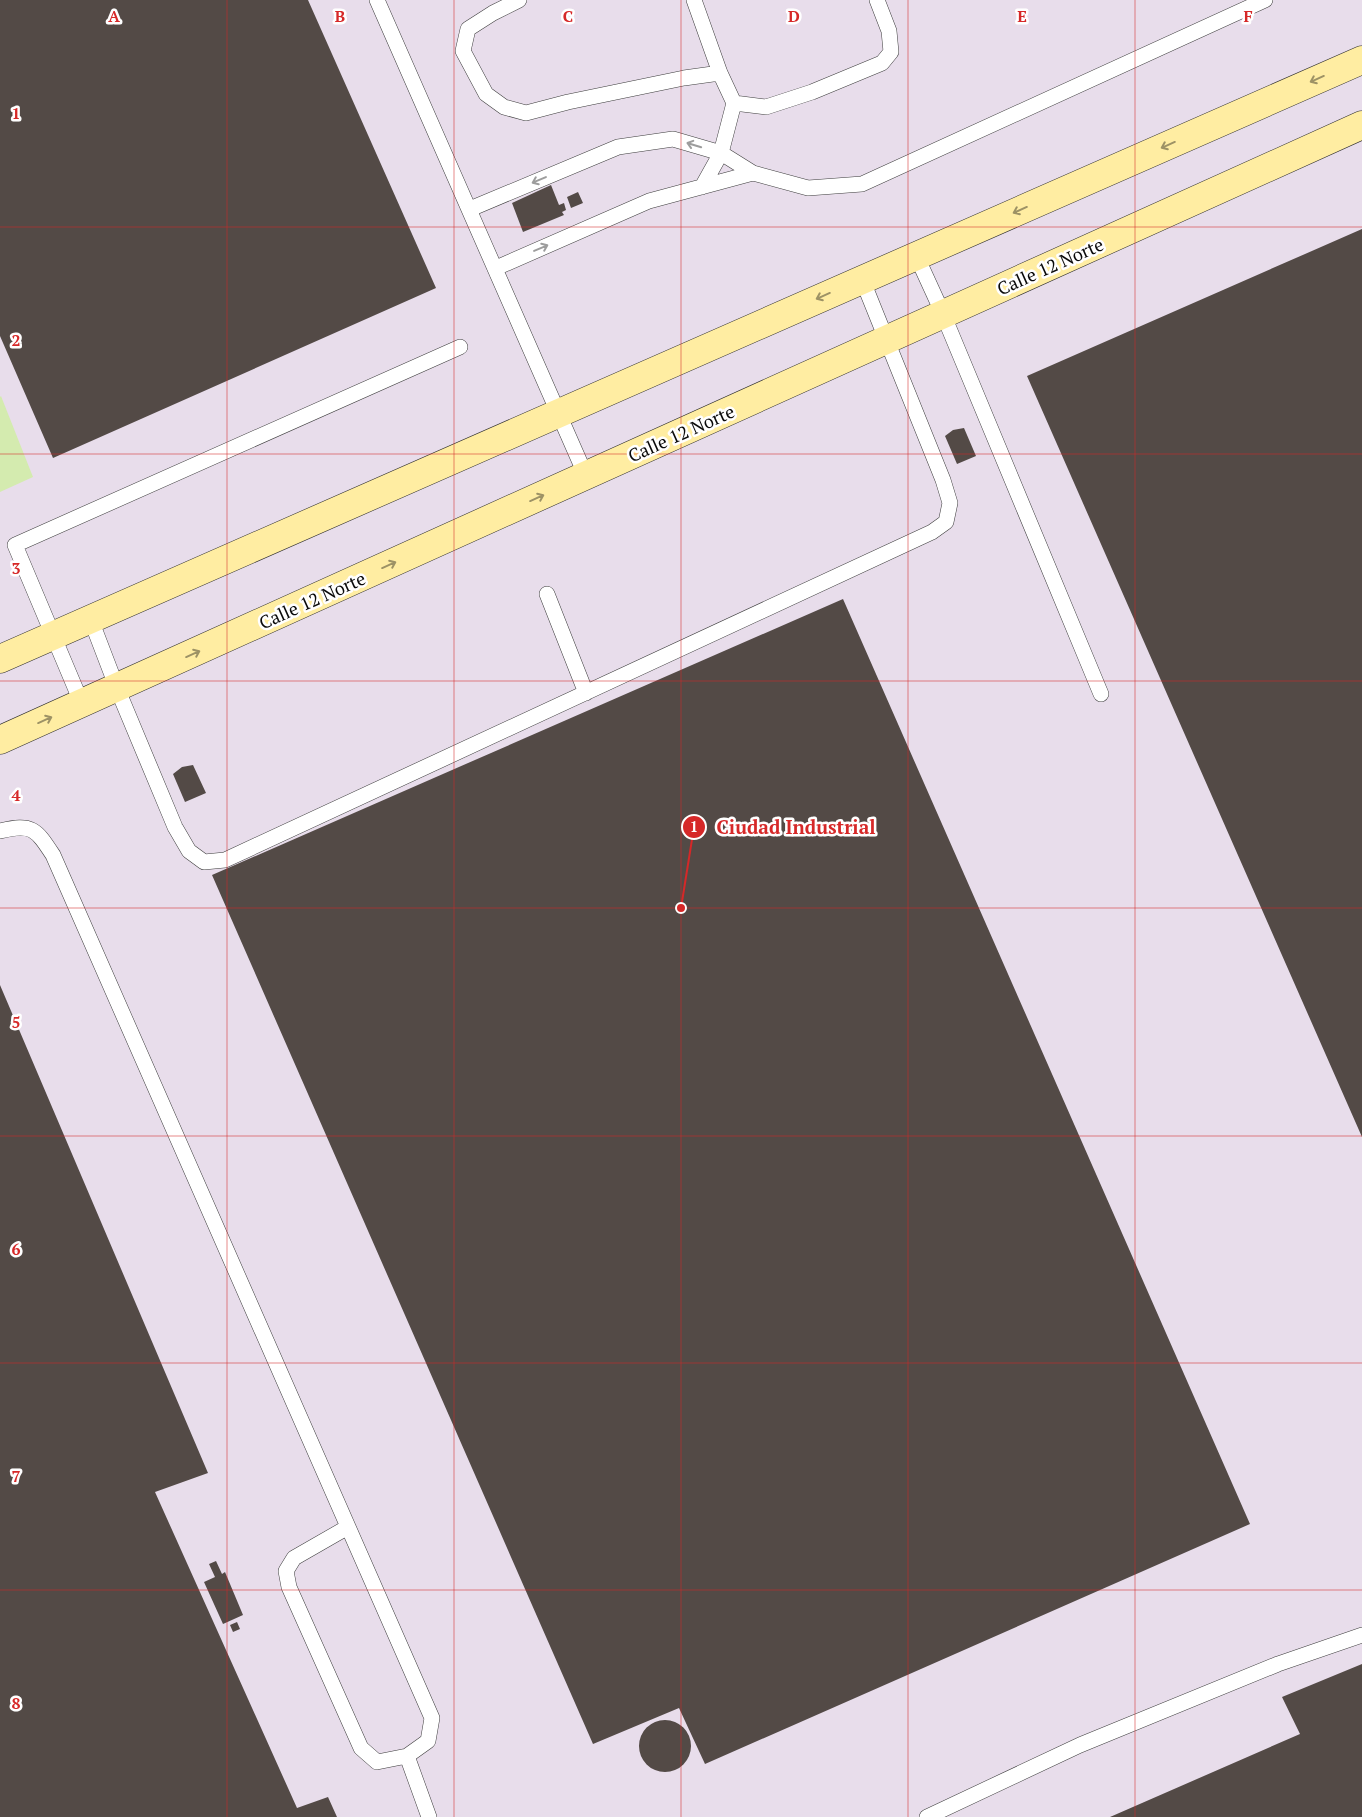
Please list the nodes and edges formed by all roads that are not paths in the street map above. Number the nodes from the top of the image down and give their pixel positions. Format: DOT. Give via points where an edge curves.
graph roads {
  1 [pos="377,0"];
  2 [pos="519,0"];
  3 [pos="694,0"];
  4 [pos="877,0"];
  5 [pos="1265,0"];
  6 [pos="1362,60"];
  7 [pos="720,73"];
  8 [pos="734,103"];
  9 [pos="1362,125"];
  10 [pos="721,154"];
  11 [pos="753,173"];
  12 [pos="702,187"];
  13 [pos="470,210"];
  14 [pos="916,255"];
  15 [pos="496,268"];
  16 [pos="862,279"];
  17 [pos="943,314"];
  18 [pos="887,339"];
  19 [pos="460,347"];
  20 [pos="559,413"];
  21 [pos="586,476"];
  22 [pos="547,594"];
  23 [pos="91,620"];
  24 [pos="54,636"];
  25 [pos="0,659"];
  26 [pos="117,688"];
  27 [pos="586,693"];
  28 [pos="1101,694"];
  29 [pos="82,704"];
  30 [pos="2,732"];
  31 [pos="0,831"];
  32 [pos="348,1527"];
  33 [pos="1362,1635"];
  34 [pos="407,1756"];
  35 [pos="429,1817"];
  36 [pos="927,1817"];
  1 -- 13 [label="lane"];
  2 -- 7 [label="lane" via="468,29 463,51 486,94 504,107 526,112"];
  3 -- 7 [label="lane"];
  4 -- 8 [label="lane" via="889,31 890,52 882,63 766,107"];
  5 -- 11 [label="lane" via="862,184 808,188"];
  6 -- 14 [label="main road, one-way"];
  7 -- 8 [label="lane"];
  8 -- 10 [label="lane"];
  9 -- 17 [label="main road, Calle 12 Norte"];
  10 -- 11 [label="lane"];
  10 -- 12 [label="lane"];
  10 -- 13 [label="lane, one-way" via="673,139 618,147"];
  11 -- 12 [label="lane"];
  15 -- 12 [label="lane, one-way" via="649,201"];
  13 -- 15 [label="lane"];
  14 -- 16 [label="main road"];
  14 -- 17 [label="lane"];
  15 -- 20 [label="lane"];
  16 -- 18 [label="lane"];
  16 -- 20 [label="main road, one-way"];
  17 -- 18 [label="main road, Calle 12 Norte"];
  17 -- 28 [label="lane"];
  18 -- 21 [label="main road, Calle 12 Norte"];
  18 -- 27 [label="lane" via="943,480 950,504 946,522 932,532"];
  19 -- 24 [label="lane" via="15,545"];
  20 -- 21 [label="lane"];
  20 -- 23 [label="main road"];
  26 -- 21 [label="main road, Calle 12 Norte, one-way"];
  22 -- 27 [label="lane"];
  23 -- 24 [label="main road"];
  23 -- 26 [label="lane"];
  24 -- 25 [label="main road"];
  24 -- 29 [label="lane"];
  26 -- 27 [label="lane" via="176,827 189,851 204,862 225,860"];
  26 -- 29 [label="main road, Calle 12 Norte"];
  30 -- 29 [label="main road, Calle 12 Norte, one-way"];
  31 -- 32 [label="lane" via="19,826 38,832 53,855"];
  32 -- 34 [label="lane" via="432,1718 428,1741"];
  32 -- 34 [label="lane" via="294,1558 286,1570 289,1587 361,1748 377,1762"];
  33 -- 36 [label="lane" via="1278,1664 1080,1745"];
  34 -- 35 [label="lane"];
}
